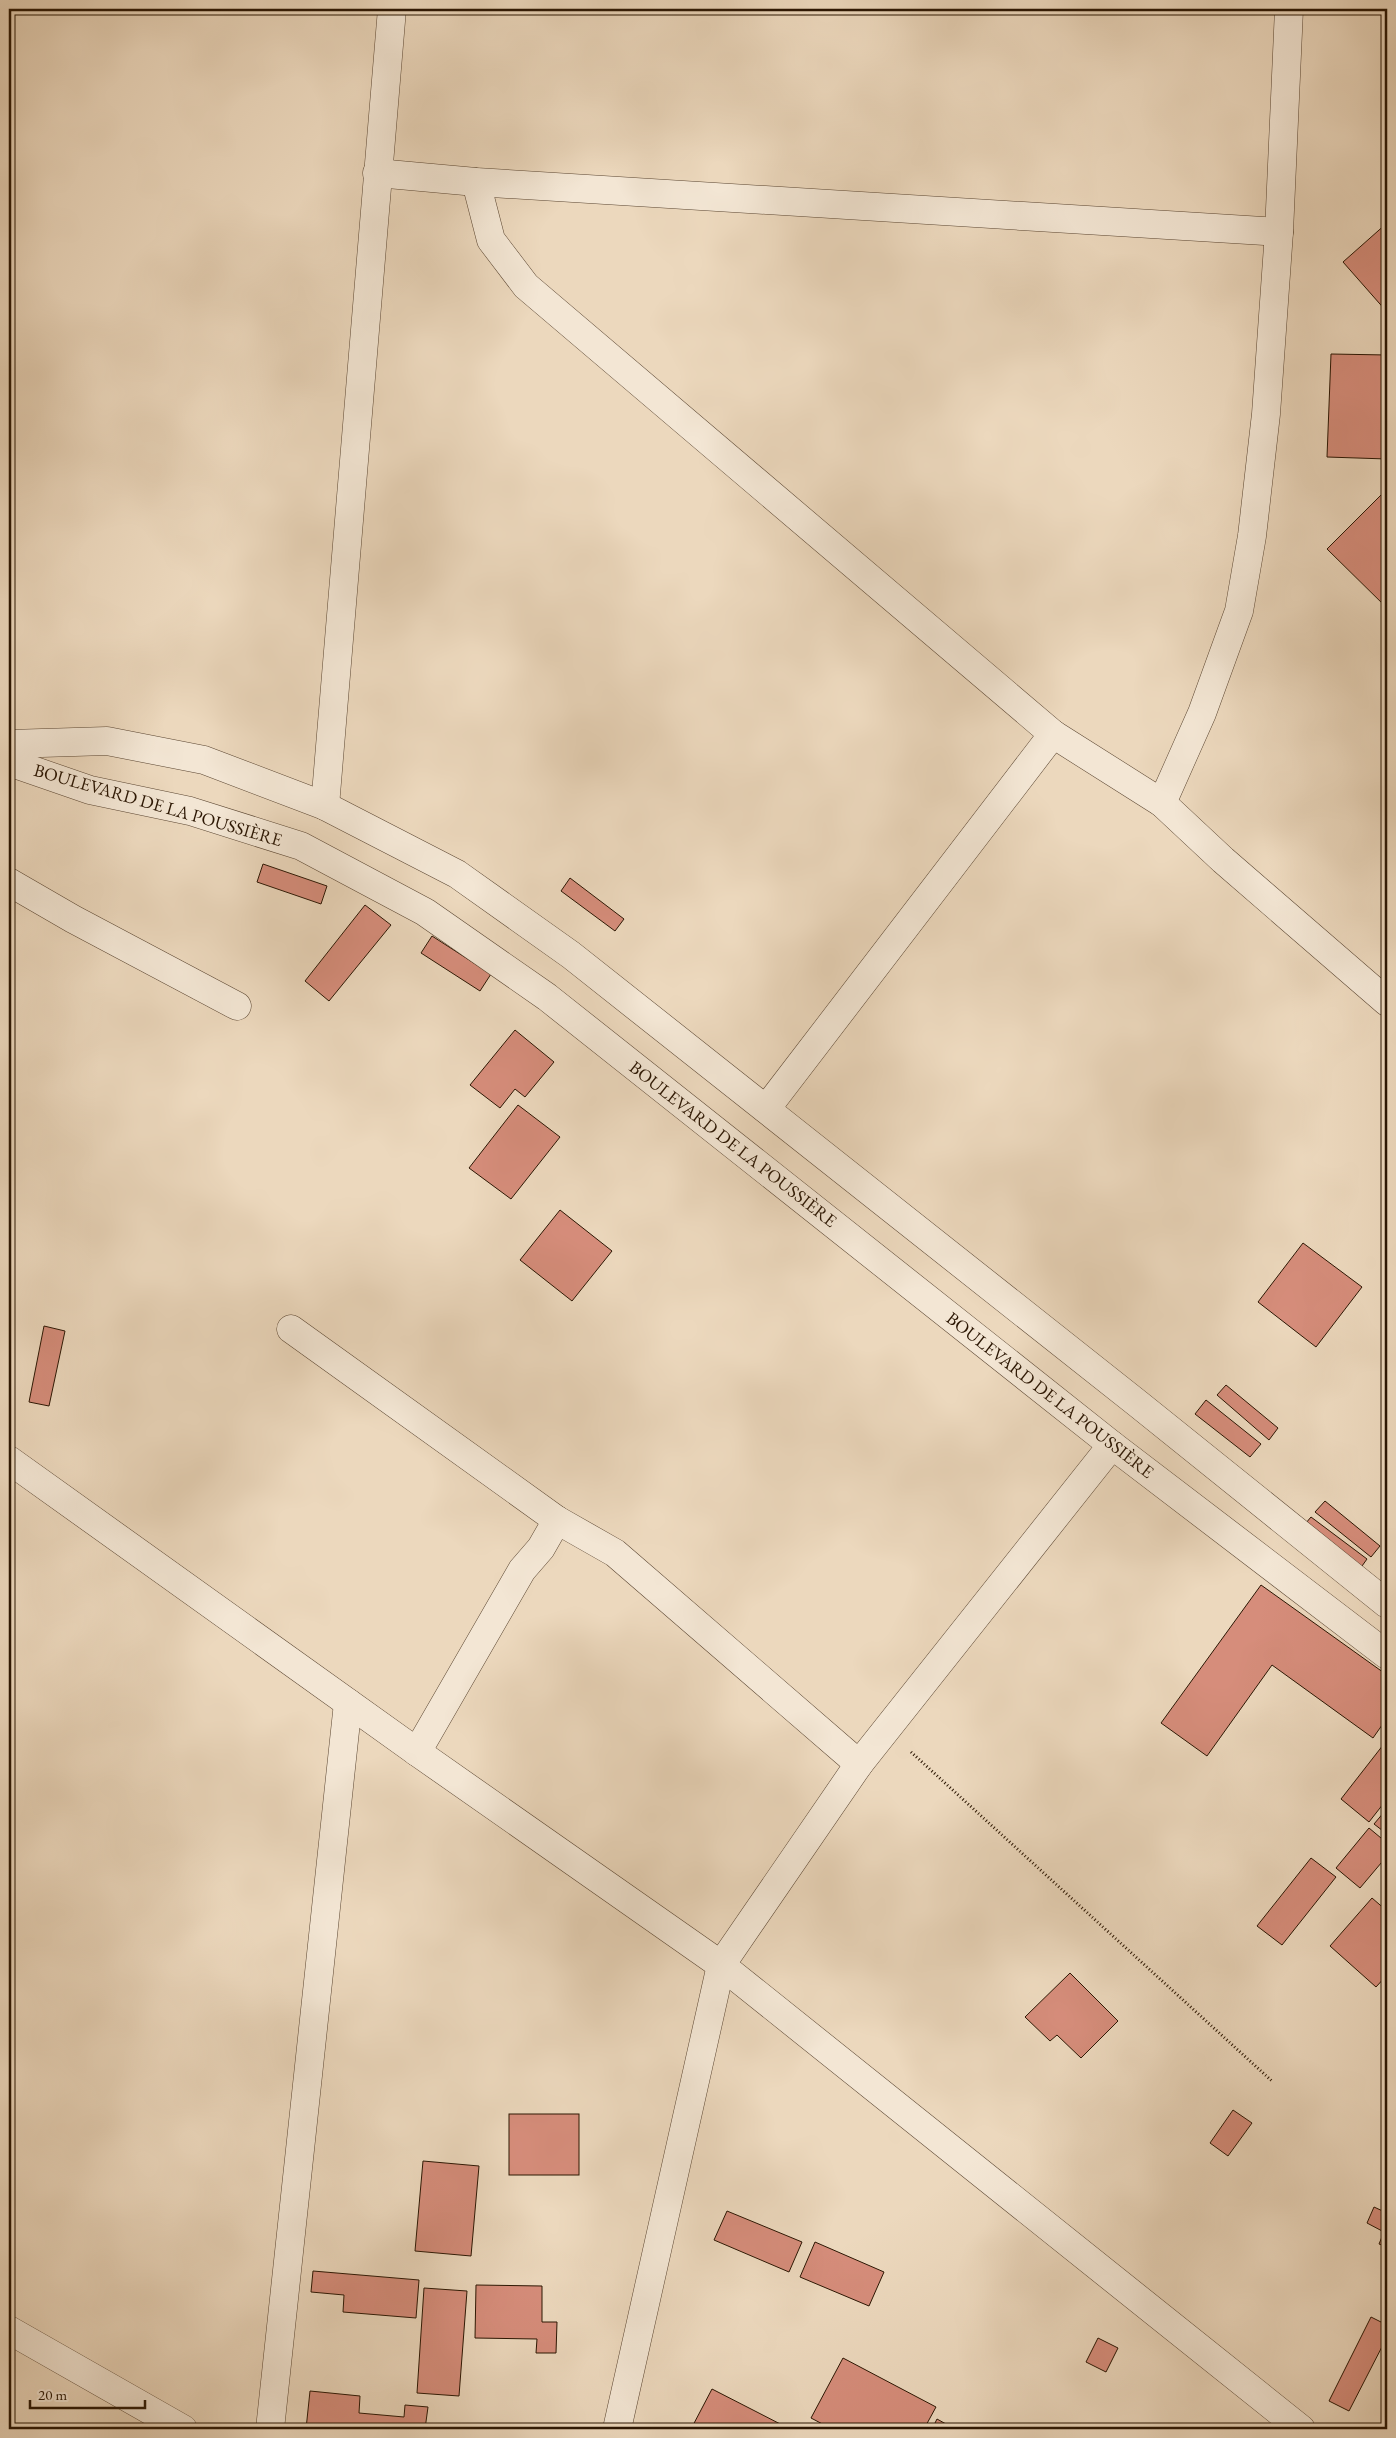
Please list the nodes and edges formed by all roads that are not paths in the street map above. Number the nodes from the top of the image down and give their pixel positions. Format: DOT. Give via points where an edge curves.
graph roads {
  1 [pos="392,9"];
  2 [pos="1289,9"];
  3 [pos="378,173"];
  4 [pos="476,182"];
  5 [pos="1279,232"];
  6 [pos="1053,734"];
  7 [pos="9,744"];
  8 [pos="9,762"];
  9 [pos="1162,802"];
  10 [pos="325,806"];
  11 [pos="9,882"];
  12 [pos="1387,1002"];
  13 [pos="237,1006"];
  14 [pos="766,1109"];
  15 [pos="290,1329"];
  16 [pos="1112,1445"];
  17 [pos="9,1460"];
  18 [pos="557,1520"];
  19 [pos="1387,1604"];
  20 [pos="1387,1655"];
  21 [pos="348,1703"];
  22 [pos="417,1752"];
  23 [pos="859,1764"];
  24 [pos="721,1965"];
  25 [pos="9,2330"];
  26 [pos="184,2429"];
  27 [pos="270,2429"];
  28 [pos="616,2429"];
  29 [pos="1301,2429"];
  1 -- 3 [label="street"];
  2 -- 5 [label="street"];
  3 -- 4 [label="street"];
  3 -- 10 [label="street"];
  4 -- 5 [label="street"];
  4 -- 6 [label="street" via="491,240 526,286"];
  5 -- 9 [label="street" via="1266,414 1252,536 1239,611 1202,713"];
  6 -- 9 [label="street"];
  6 -- 14 [label="street"];
  7 -- 10 [label="street, BOULEVARD DE LA POUSSIÈRE" via="106,741 204,760"];
  8 -- 16 [label="street, BOULEVARD DE LA POUSSIÈRE" via="90,790 190,811 301,846 425,912 547,996"];
  9 -- 12 [label="street" via="1223,860"];
  10 -- 14 [label="street, BOULEVARD DE LA POUSSIÈRE" via="457,874 571,955"];
  11 -- 13 [label="street"];
  14 -- 19 [label="street, BOULEVARD DE LA POUSSIÈRE"];
  15 -- 18 [label="street"];
  16 -- 20 [label="street, BOULEVARD DE LA POUSSIÈRE"];
  16 -- 23 [label="street"];
  17 -- 21 [label="street"];
  18 -- 22 [label="street" via="522,1570"];
  18 -- 23 [label="street" via="615,1553"];
  21 -- 22 [label="street"];
  21 -- 27 [label="street"];
  22 -- 24 [label="street"];
  23 -- 24 [label="street"];
  24 -- 28 [label="street"];
  24 -- 29 [label="street"];
  25 -- 26 [label="street"];
}
